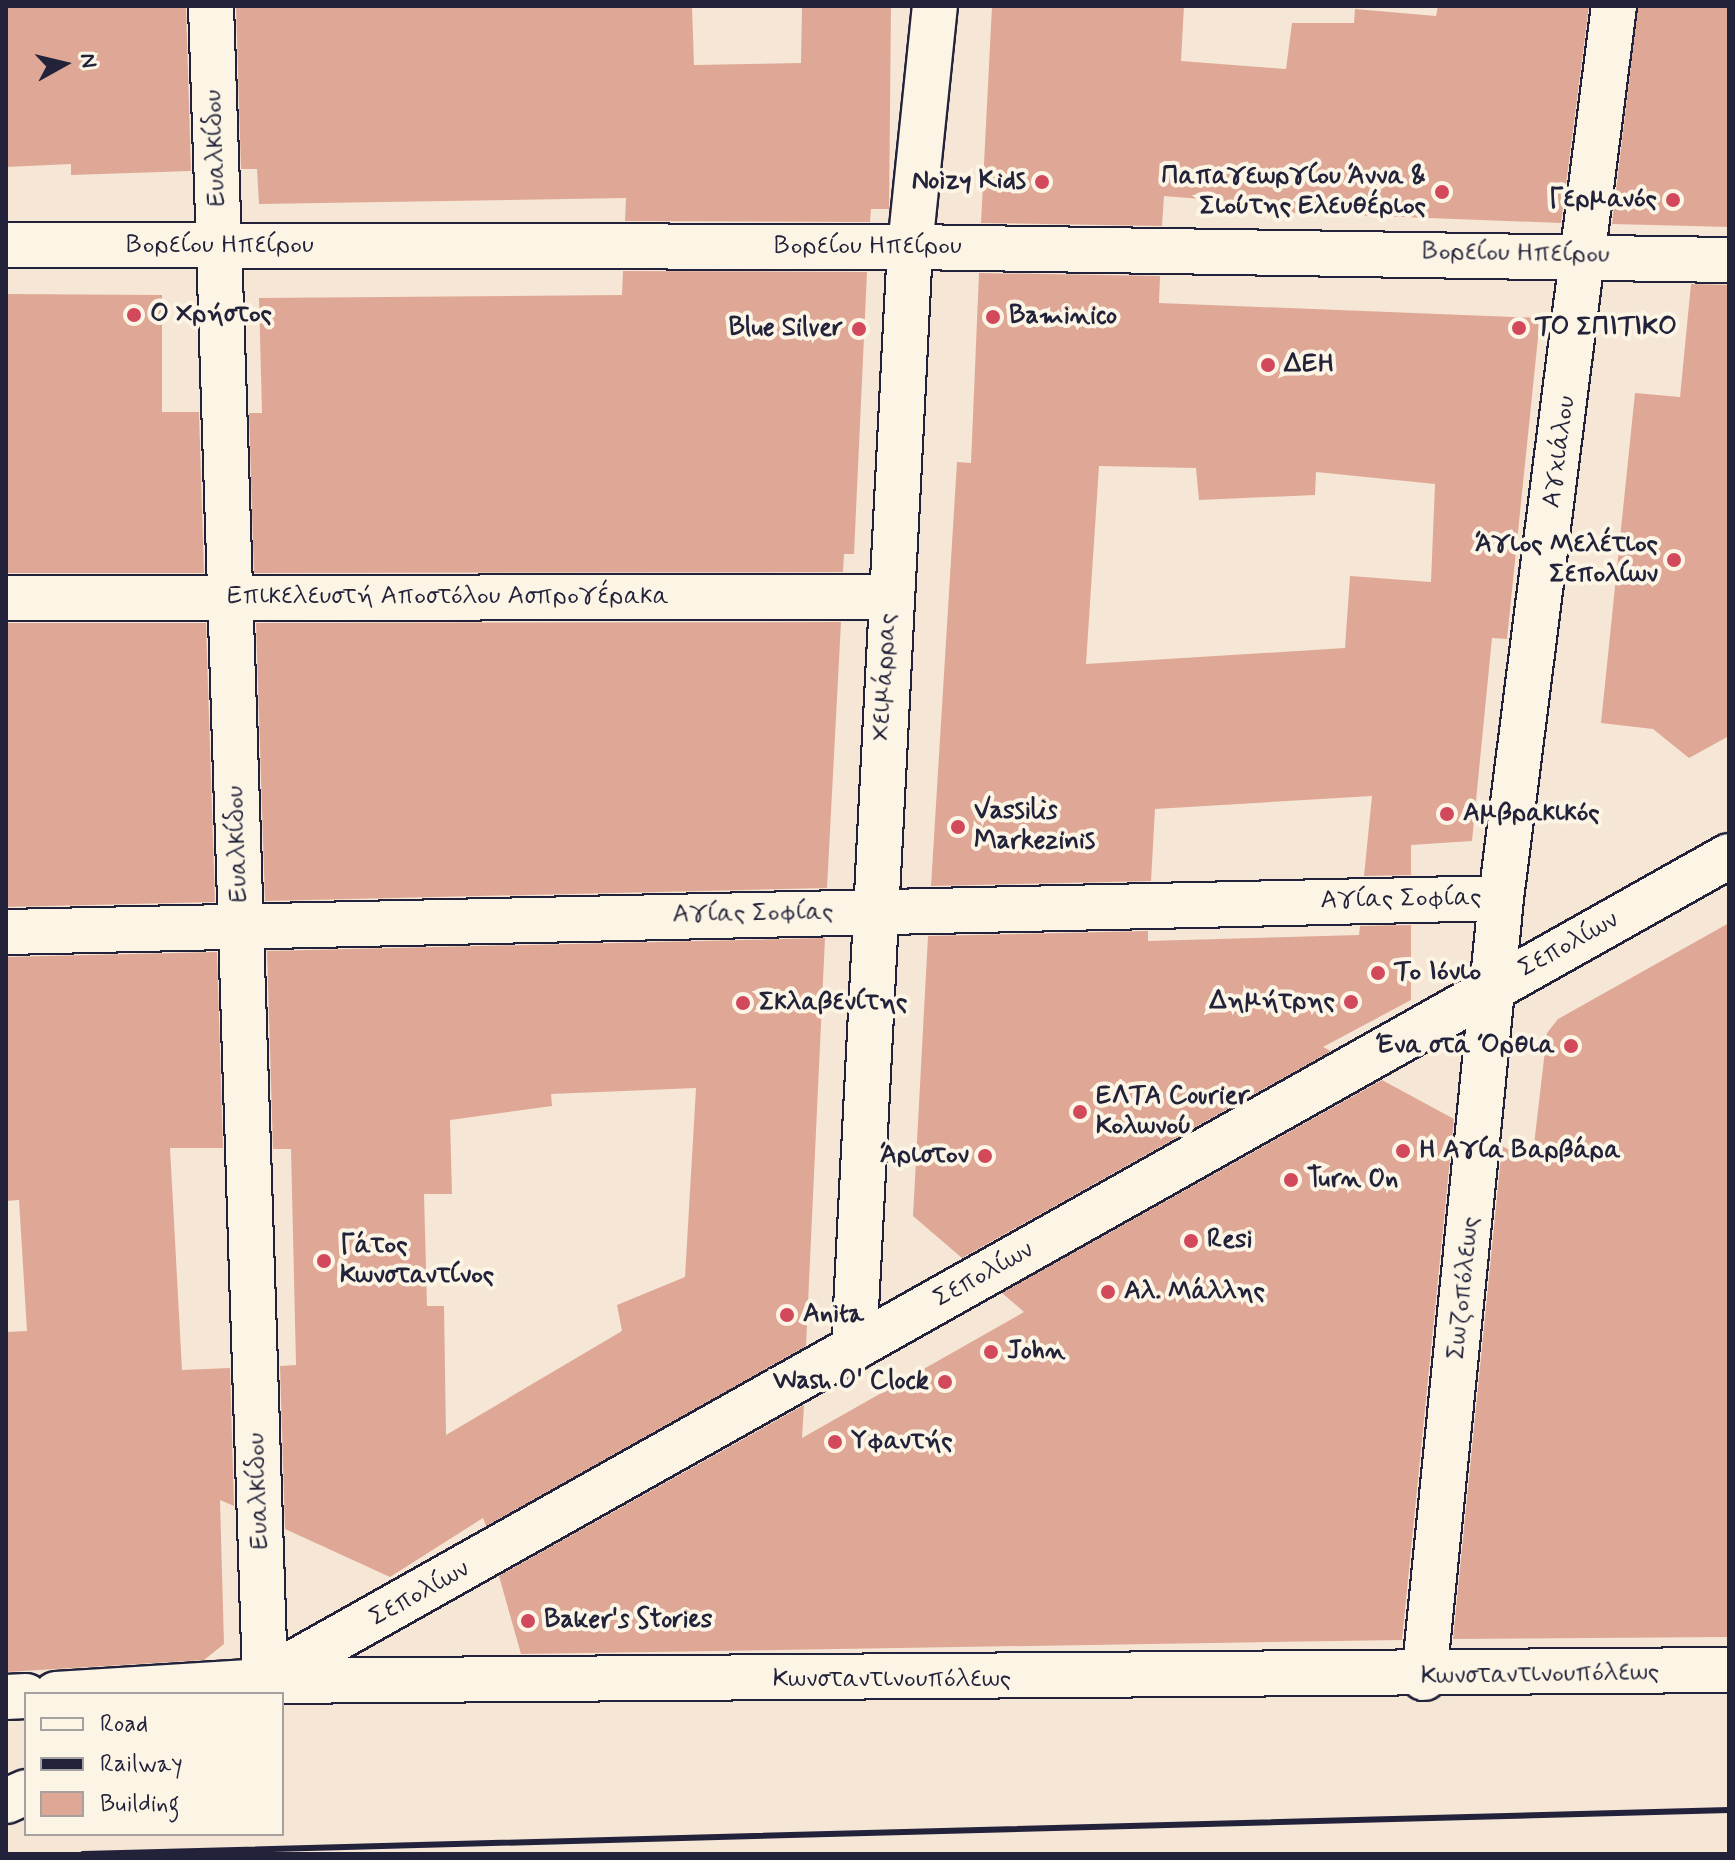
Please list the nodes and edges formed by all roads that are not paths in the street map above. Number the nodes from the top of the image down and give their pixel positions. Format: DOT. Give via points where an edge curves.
graph roads {
  1 [pos="211,6"];
  2 [pos="935,6"];
  3 [pos="1614,6"];
  4 [pos="6,245"];
  5 [pos="219,246"];
  6 [pos="910,247"];
  7 [pos="1587,254"];
  8 [pos="1729,260"];
  9 [pos="890,597"];
  10 [pos="6,598"];
  11 [pos="231,598"];
  12 [pos="1729,856"];
  13 [pos="1501,898"];
  14 [pos="872,911"];
  15 [pos="240,926"];
  16 [pos="6,932"];
  17 [pos="1496,987"];
  18 [pos="854,1348"];
  19 [pos="1729,1670"];
  20 [pos="1424,1678"];
  21 [pos="252,1688"];
  22 [pos="121,1692"];
  1 -- 5 [label="street, Ευαλκίδου"];
  2 -- 6 [label="street, Χειμάρρας"];
  3 -- 7 [label="street, Αγχιάλου"];
  4 -- 5 [label="street, Βορείου Ηπείρου"];
  5 -- 6 [label="street, Βορείου Ηπείρου"];
  5 -- 11 [label="street, Ευαλκίδου"];
  6 -- 7 [label="street, Βορείου Ηπείρου"];
  6 -- 9 [label="street, Χειμάρρας"];
  7 -- 8 [label="street, Βορείου Ηπείρου"];
  7 -- 13 [label="street, Αγχιάλου"];
  9 -- 11 [label="street, Επικελευστή Αποστόλου Ασπρογέρακα"];
  9 -- 14 [label="street, Χειμάρρας"];
  10 -- 11 [label="street, Επικελευστή Αποστόλου Ασπρογέρακα"];
  11 -- 15 [label="street, Ευαλκίδου"];
  12 -- 17 [label="street, Σεπολίων"];
  13 -- 14 [label="street, Αγίας Σοφίας"];
  13 -- 17 [label="street, Σωζοπόλεως"];
  14 -- 15 [label="street, Αγίας Σοφίας"];
  14 -- 18 [label="street, Χειμάρρας"];
  15 -- 16 [label="street, Αγίας Σοφίας"];
  15 -- 21 [label="street, Ευαλκίδου"];
  17 -- 18 [label="street, Σεπολίων"];
  17 -- 20 [label="street, Σωζοπόλεως"];
  18 -- 21 [label="street, Σεπολίων"];
  19 -- 20 [label="street, Κωνσταντινουπόλεως"];
  20 -- 21 [label="street, Κωνσταντινουπόλεως"];
  21 -- 22 [label="street, Κωνσταντινουπόλεως"];
}
